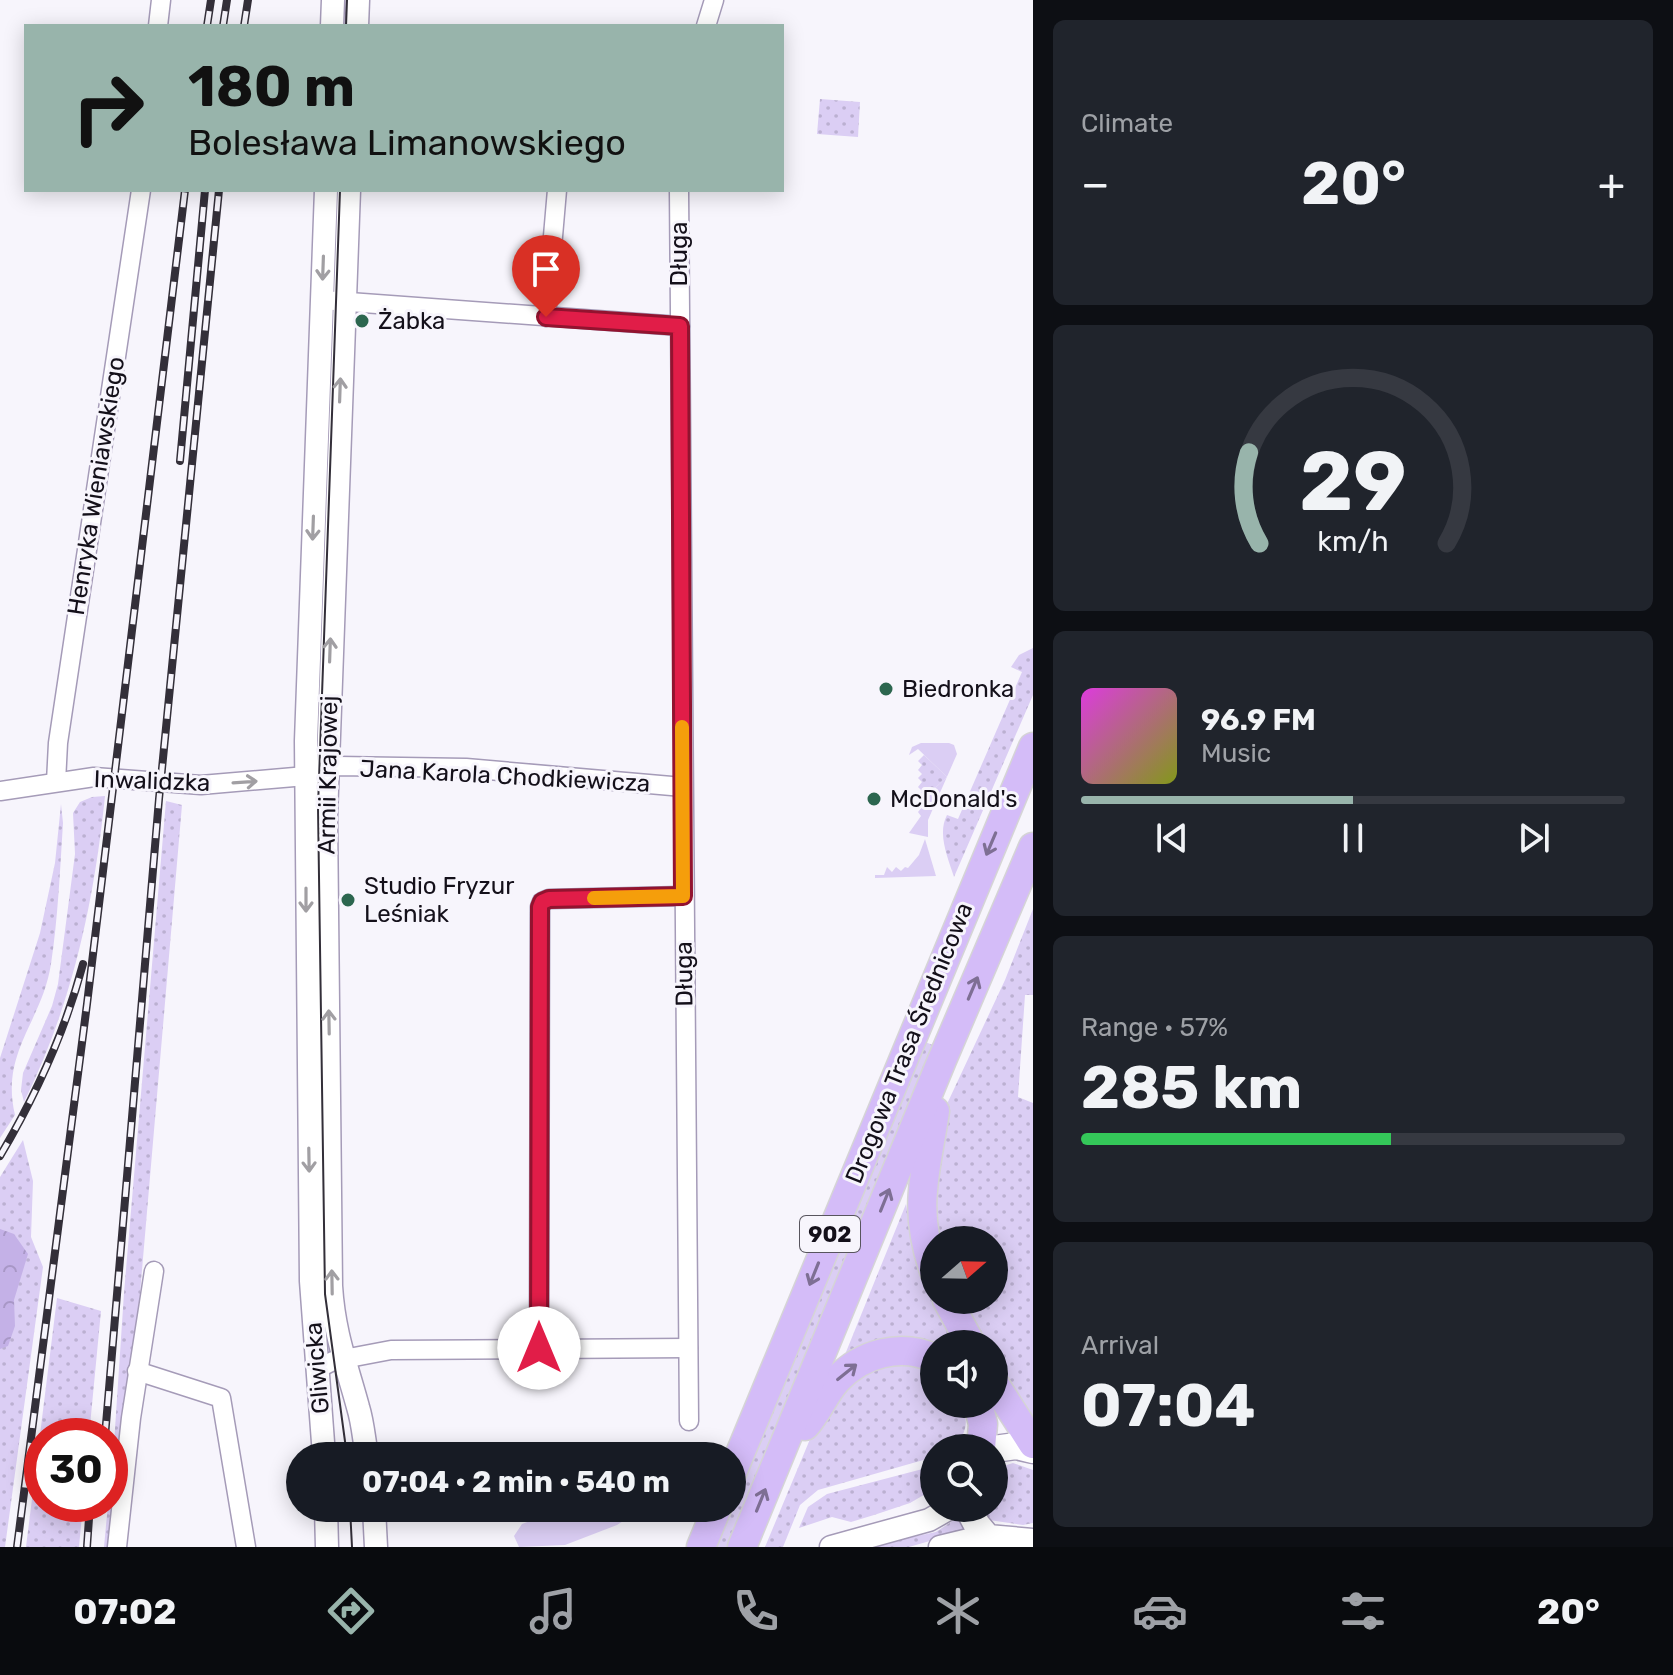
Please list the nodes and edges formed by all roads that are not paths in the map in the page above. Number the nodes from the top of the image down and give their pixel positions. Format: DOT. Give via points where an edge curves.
graph roads {
  1 [pos="161,0"];
  2 [pos="333,0"];
  3 [pos="358,0"];
  4 [pos="714,0"];
  5 [pos="158,24"];
  6 [pos="332,24"];
  7 [pos="357,24"];
  8 [pos="707,24"];
  9 [pos="141,192"];
  10 [pos="326,192"];
  11 [pos="349,192"];
  12 [pos="557,192"];
  13 [pos="679,192"];
  14 [pos="332,301"];
  15 [pos="546,317"];
  16 [pos="680,326"];
  17 [pos="1033,747"];
  18 [pos="316,772"];
  19 [pos="56,782"];
  20 [pos="683,787"];
  21 [pos="0,791"];
  22 [pos="1033,847"];
  23 [pos="683,896"];
  24 [pos="942,1060"];
  25 [pos="923,1226"];
  26 [pos="154,1271"];
  27 [pos="311,1281"];
  28 [pos="539,1348"];
  29 [pos="688,1348"];
  30 [pos="920,1353"];
  31 [pos="370,1355"];
  32 [pos="342,1359"];
  33 [pos="317,1369"];
  34 [pos="137,1371"];
  35 [pos="1008,1406"];
  36 [pos="359,1410"];
  37 [pos="689,1421"];
  38 [pos="323,1442"];
  39 [pos="365,1442"];
  40 [pos="745,1442"];
  41 [pos="1008,1447"];
  42 [pos="1033,1447"];
  43 [pos="780,1453"];
  44 [pos="326,1522"];
  45 [pos="375,1522"];
  46 [pos="711,1522"];
  47 [pos="922,1522"];
  48 [pos="975,1522"];
  49 [pos="988,1538"];
  50 [pos="1023,1544"];
  51 [pos="117,1547"];
  52 [pos="246,1547"];
  53 [pos="327,1547"];
  54 [pos="376,1547"];
  55 [pos="701,1547"];
  56 [pos="742,1547"];
  57 [pos="831,1547"];
  58 [pos="940,1547"];
  1 -- 5 [label="street"];
  2 -- 6 [label="street"];
  3 -- 7 [label="street"];
  4 -- 8 [label="street"];
  9 -- 19 [label="street, Henryka Wieniawskiego"];
  10 -- 14 [label="street, Armii Krajowej, one-way"];
  11 -- 14 [label="street, Armii Krajowej"];
  12 -- 15 [label="street"];
  13 -- 16 [label="street, Długa"];
  14 -- 15 [label="street"];
  14 -- 18 [label="street, Armii Krajowej"];
  15 -- 16 [label="street"];
  16 -- 20 [label="street, Długa"];
  17 -- 40 [label="main road, Drogowa Trasa Średnicowa / 902, one-way"];
  19 -- 18 [label="street, Inwalidzka, one-way" via="94,777 201,785"];
  18 -- 20 [label="street, Jana Karola Chodkiewicza" via="338,766 466,768"];
  18 -- 27 [label="street, Armii Krajowej, one-way"];
  32 -- 18 [label="street, Armii Krajowej, one-way" via="331,1286"];
  19 -- 21 [label="street, Inwalidzka"];
  20 -- 23 [label="street, Długa"];
  24 -- 22 [label="main road, Drogowa Trasa Średnicowa / 902, one-way"];
  23 -- 28 [label="street" via="549,899 540,907"];
  23 -- 29 [label="street, Długa"];
  24 -- 25 [label="main road" via="921,1202"];
  43 -- 24 [label="main road, Drogowa Trasa Średnicowa / 902, one-way"];
  26 -- 34 [label="street"];
  27 -- 33 [label="street, Gliwicka"];
  28 -- 29 [label="street"];
  28 -- 31 [label="street" via="391,1350"];
  29 -- 37 [label="street, Długa"];
  43 -- 30 [label="main road, one-way" via="813,1418 837,1380 859,1363 898,1350"];
  31 -- 32 [label="street"];
  31 -- 36 [label="street" via="360,1379"];
  32 -- 33 [label="street"];
  32 -- 36 [label="street, Gliwicka"];
  33 -- 38 [label="street, Gliwicka"];
  34 -- 51 [label="street"];
  34 -- 52 [label="street" via="221,1398"];
  35 -- 42 [label="main road"];
  36 -- 39 [label="street, Gliwicka"];
  41 -- 42 [label="main road"];
  56 -- 43 [label="main road, Drogowa Trasa Średnicowa / 902, one-way"];
  44 -- 53 [label="street"];
  45 -- 54 [label="street"];
  46 -- 55 [label="main road"];
  47 -- 57 [label="street"];
  48 -- 49 [label="main road"];
  49 -- 50 [label="main road"];
  49 -- 58 [label="street"];
}
